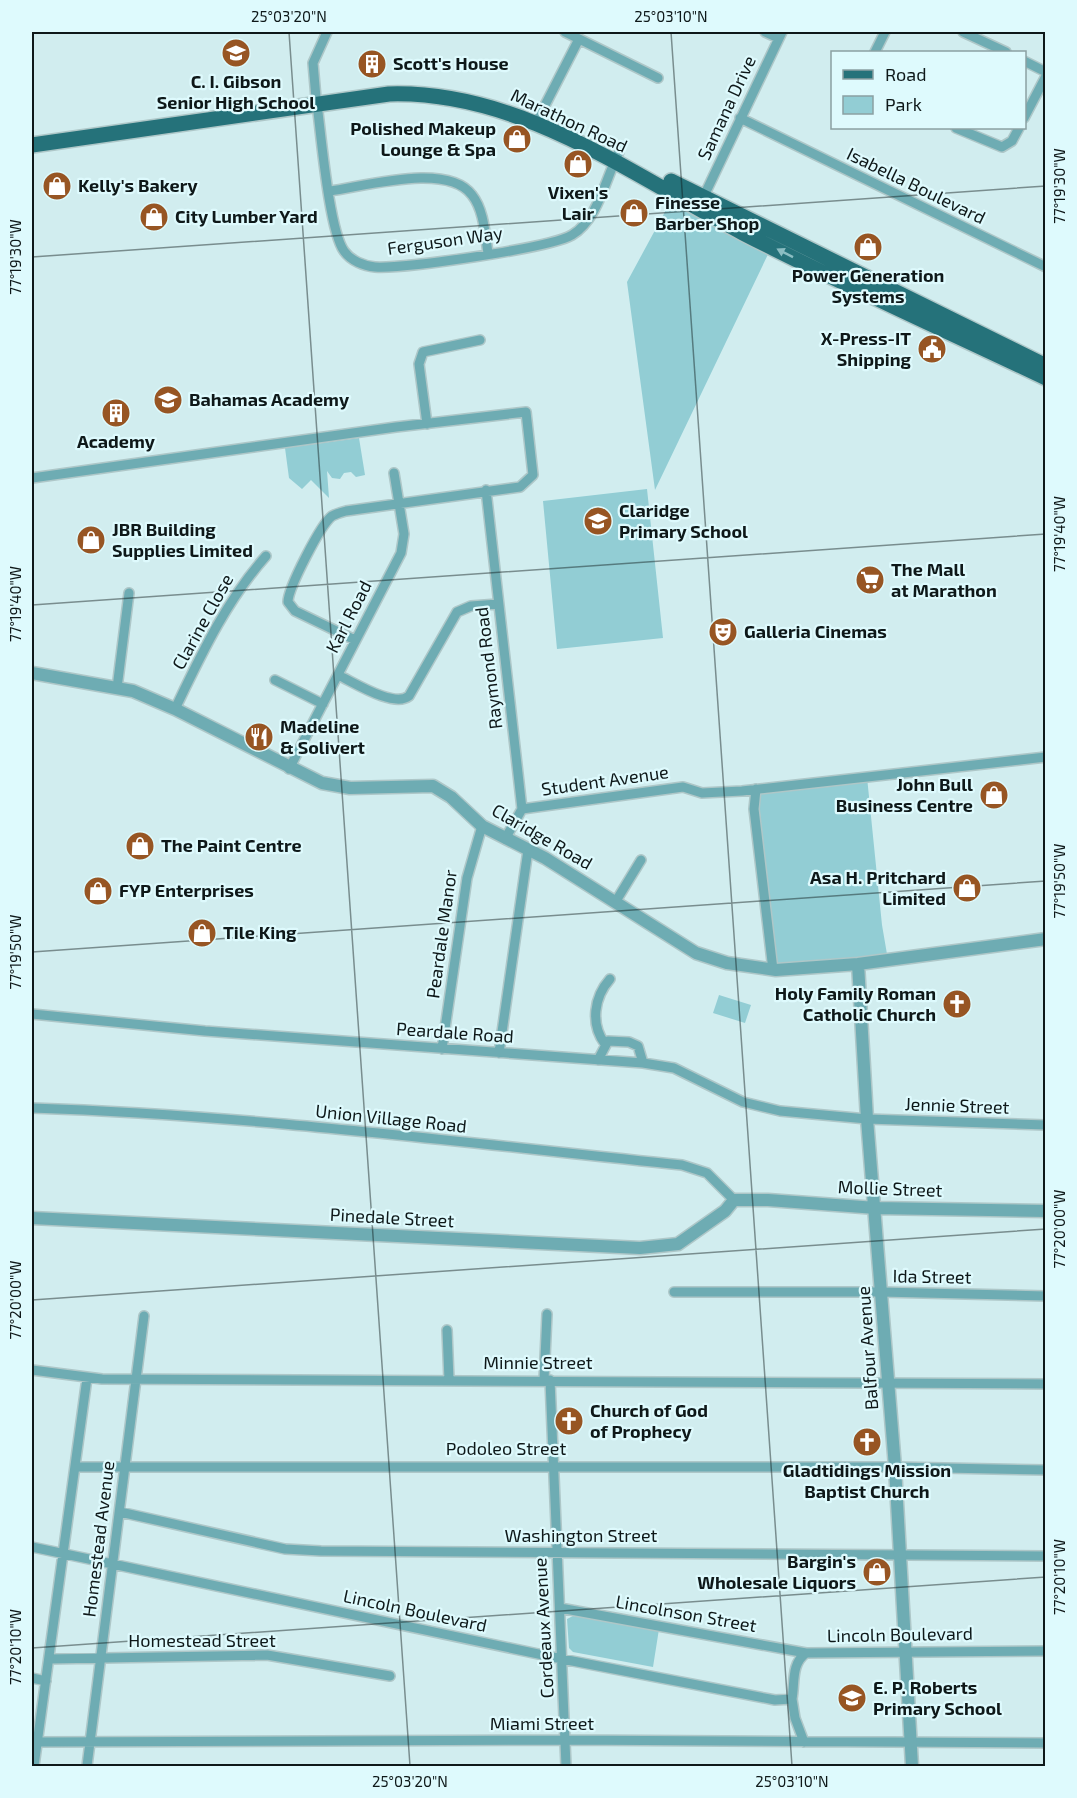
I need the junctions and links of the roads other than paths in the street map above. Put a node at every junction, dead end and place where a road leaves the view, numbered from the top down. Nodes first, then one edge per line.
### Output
1 (327, 32) edge
2 (565, 32) edge
3 (765, 32) edge
4 (885, 32) edge
5 (963, 32) edge
6 (780, 35) edge
7 (579, 39) junction
8 (876, 51) edge
9 (1004, 51) edge
10 (1026, 63) edge
11 (1046, 72) edge
12 (1046, 76) edge
13 (658, 78) dead end
14 (316, 101) junction
15 (1026, 114) edge
16 (540, 115) junction
17 (740, 118) junction
18 (958, 129) edge
19 (1018, 129) edge
20 (32, 139) edge
21 (32, 145) edge
22 (616, 157) junction
23 (330, 191) junction
24 (702, 198) junction
25 (488, 253) junction
26 (1046, 267) edge
27 (480, 340) dead end
28 (1046, 366) edge
29 (1046, 378) edge
30 (428, 424) junction
31 (394, 473) dead end
32 (32, 478) edge
33 (486, 490) junction
34 (399, 502) junction
35 (266, 556) dead end
36 (129, 593) dead end
37 (498, 604) junction
38 (355, 640) junction
39 (32, 673) edge
40 (338, 675) junction
41 (275, 680) dead end
42 (117, 688) junction
43 (323, 704) junction
44 (175, 709) junction
45 (1046, 757) edge
46 (289, 769) junction
47 (756, 789) junction
48 (742, 791) junction
49 (522, 809) junction
50 (754, 809) junction
51 (482, 825) junction
52 (505, 839) junction
53 (528, 850) junction
54 (641, 860) dead end
55 (616, 901) junction
56 (1046, 939) edge
57 (858, 964) junction
58 (773, 970) junction
59 (610, 978) dead end
60 (32, 1014) edge
61 (605, 1044) junction
62 (442, 1049) junction
63 (499, 1053) junction
64 (598, 1060) junction
65 (643, 1063) junction
66 (32, 1108) edge
67 (867, 1119) junction
68 (1046, 1125) edge
69 (734, 1200) junction
70 (876, 1208) junction
71 (1046, 1211) edge
72 (32, 1218) edge
73 (675, 1292) dead end
74 (881, 1292) junction
75 (1046, 1296) edge
76 (547, 1314) dead end
77 (144, 1316) dead end
78 (447, 1330) dead end
79 (32, 1370) edge
80 (87, 1378) junction
81 (135, 1379) junction
82 (449, 1380) junction
83 (547, 1380) junction
84 (888, 1381) junction
85 (1046, 1384) edge
86 (554, 1466) junction
87 (76, 1467) junction
88 (125, 1467) junction
89 (895, 1467) junction
90 (1046, 1470) edge
91 (120, 1512) junction
92 (32, 1547) edge
93 (556, 1553) junction
94 (63, 1554) junction
95 (900, 1554) junction
96 (1046, 1556) edge
97 (114, 1565) junction
98 (560, 1608) junction
99 (905, 1650) junction
100 (1046, 1651) edge
101 (806, 1653) junction
102 (100, 1658) junction
103 (49, 1659) junction
104 (562, 1659) junction
105 (390, 1676) dead end
106 (32, 1678) edge
107 (46, 1681) junction
108 (792, 1700) junction
109 (565, 1740) junction
110 (38, 1742) junction
111 (804, 1742) junction
112 (91, 1743) junction
113 (910, 1743) junction
114 (1046, 1743) edge
115 (34, 1767) edge
116 (87, 1767) edge
117 (566, 1767) edge
118 (912, 1767) edge

1 - 14 street, Ferguson Way
2 - 7 street
3 - 6 street
4 - 8 street
5 - 9 street
6 - 17 street, Samana Drive
7 - 13 street
7 - 16 street
10 - 11 street
12 - 15 street
14 - 16 main road, Marathon Road
14 - 20 main road, Marathon Road
14 - 21 main road, Marathon Road
14 - 22 main road, Marathon Road
14 - 23 street, Ferguson Way
16 - 22 main road, Marathon Road
17 - 24 street, Samana Drive
17 - 26 street, Isabella Boulevard
18 - 19 street
22 - 24 main road, Marathon Road
22 - 25 street, Ferguson Way
29 -> 22 main road, Marathon Road
23 - 25 street
23 - 25 street, Ferguson Way
24 - 28 main road, Marathon Road
27 - 30 street
30 - 32 street
30 - 33 street
31 - 34 street, Karl Road
33 - 34 street
33 - 37 street, Raymond Road
34 - 38 street, Karl Road
34 - 38 street
35 - 44 street, Clarine Close
36 - 42 street
37 - 40 street
37 - 49 street, Raymond Road
38 - 40 street, Karl Road
39 - 42 street, Claridge Road
40 - 43 street, Karl Road
41 - 43 street
42 - 44 street, Claridge Road
43 - 46 street, Karl Road
44 - 46 street, Claridge Road
45 - 47 street, Student Avenue
46 - 51 street, Claridge Road
47 - 48 street, Student Avenue
47 - 50 street
48 - 49 street, Student Avenue
48 - 50 street
49 - 52 street
50 - 58 street
51 - 52 street, Claridge Road
51 - 62 street, Peardale Manor
52 - 53 street, Claridge Road
53 - 55 street, Claridge Road
53 - 63 street
54 - 55 street
55 - 58 street, Claridge Road
56 - 57 street, Claridge Road
57 - 58 street, Claridge Road
57 - 67 street, Balfour Avenue
59 - 61 street
60 - 62 street, Peardale Road
61 - 64 street
61 - 65 street
62 - 63 street, Peardale Road
63 - 64 street, Peardale Road
64 - 65 street, Peardale Road
65 - 67 street, Peardale Road
66 - 69 street, Union Village Road
67 - 68 street, Jennie Street
67 - 70 street, Balfour Avenue
69 - 70 street, Mollie Street
69 - 72 street, Pinedale Street
70 - 71 street, Mollie Street
70 - 74 street, Balfour Avenue
73 - 74 street, Ida Street
74 - 75 street, Ida Street
74 - 84 street, Balfour Avenue
76 - 83 street, Cordeaux Avenue
77 - 81 street, Homestead Avenue
78 - 82 street
79 - 80 street, Minnie Street
80 - 81 street, Minnie Street
80 - 87 street
81 - 82 street, Minnie Street
81 - 88 street, Homestead Avenue
82 - 83 street, Minnie Street
83 - 84 street, Minnie Street
83 - 86 street, Cordeaux Avenue
84 - 85 street, Minnie Street
84 - 89 street, Balfour Avenue
86 - 88 street, Podoleo Street
86 - 89 street, Podoleo Street
86 - 93 street, Cordeaux Avenue
87 - 88 street, Podoleo Street
87 - 94 street
88 - 91 street, Homestead Avenue
89 - 90 street, Podoleo Street
89 - 95 street, Balfour Avenue
91 - 93 street, Washington Street
91 - 97 street, Homestead Avenue
92 - 94 street, Lincoln Boulevard
93 - 95 street, Washington Street
93 - 98 street, Cordeaux Avenue
94 - 97 street, Lincoln Boulevard
94 - 103 street
95 - 96 street, Washington Street
95 - 99 street, Balfour Avenue
97 - 102 street, Homestead Avenue
97 - 104 street, Lincoln Boulevard
98 - 101 street, Lincolnson Street
98 - 104 street, Cordeaux Avenue
99 - 100 street, Lincoln Boulevard
99 - 101 street, Lincoln Boulevard
99 - 113 street, Balfour Avenue
101 - 108 street, Lincoln Boulevard
102 - 103 street, Homestead Street
102 - 105 street, Homestead Street
102 - 112 street, Homestead Avenue
103 - 107 street
104 - 108 street, Lincoln Boulevard
104 - 109 street, Cordeaux Avenue
106 - 107 street
107 - 110 street
108 - 111 street, Lincoln Boulevard
109 - 111 street, Miami Street
109 - 112 street, Miami Street
109 - 117 street, Cordeaux Avenue
110 - 112 street, Miami Street
110 - 115 street
111 - 113 street, Miami Street
112 - 116 street, Homestead Avenue
113 - 114 street, Miami Street
113 - 118 street, Balfour Avenue

